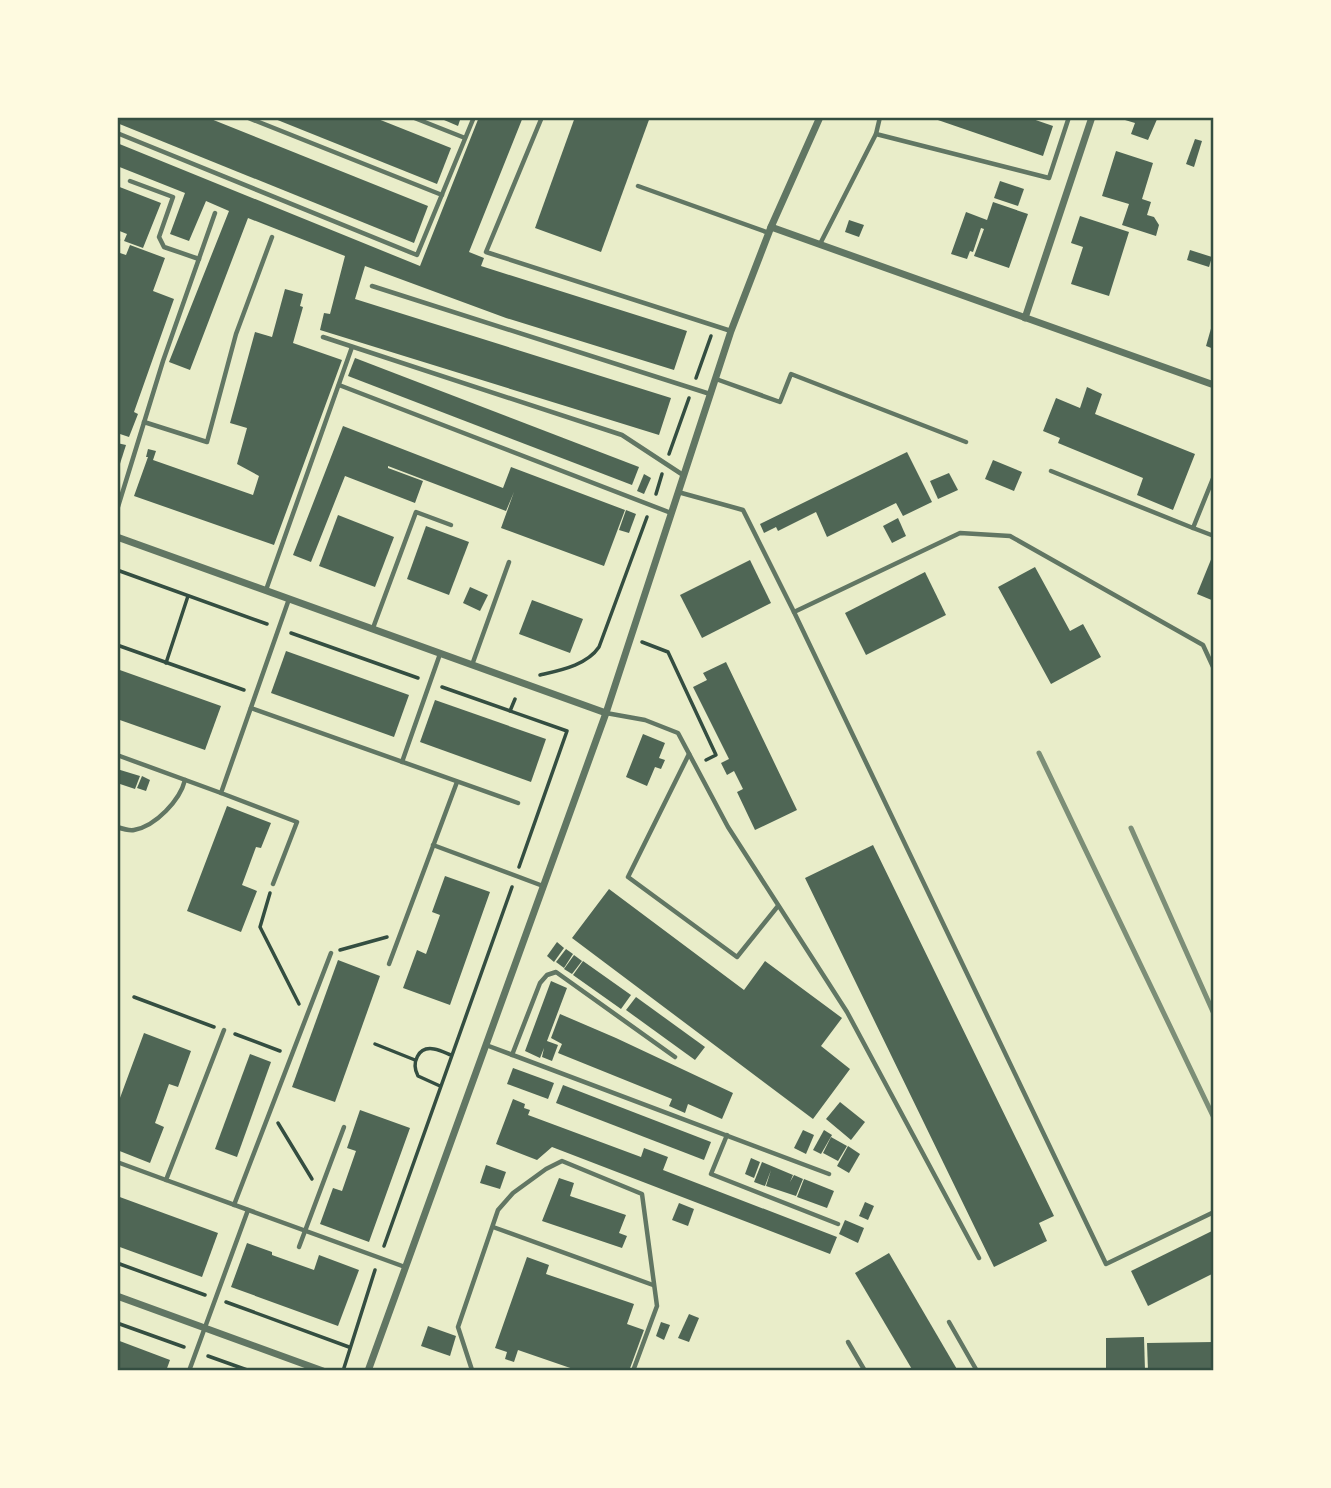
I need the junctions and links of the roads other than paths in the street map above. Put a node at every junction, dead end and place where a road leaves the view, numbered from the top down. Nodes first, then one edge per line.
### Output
1 (246, 117) edge
2 (412, 117) edge
3 (474, 117) edge
4 (542, 117) edge
5 (820, 117) edge
6 (880, 117) edge
7 (1069, 117) edge
8 (1092, 117) edge
9 (117, 133) edge
10 (876, 134) junction
11 (465, 138) junction
12 (130, 181) dead end
13 (638, 186) dead end
14 (442, 195) junction
15 (215, 213) dead end
16 (770, 230) junction
17 (272, 237) dead end
18 (820, 245) junction
19 (199, 259) junction
20 (372, 285) dead end
21 (1025, 318) junction
22 (731, 331) junction
23 (323, 337) dead end
24 (352, 347) junction
25 (715, 378) junction
26 (339, 385) junction
27 (1214, 385) edge
28 (710, 394) junction
29 (144, 422) junction
30 (966, 442) dead end
31 (1051, 471) dead end
32 (683, 475) junction
33 (1214, 476) edge
34 (678, 492) junction
35 (117, 510) edge
36 (671, 513) junction
37 (451, 525) dead end
38 (1194, 528) junction
39 (1214, 536) edge
40 (117, 537) edge
41 (509, 562) dead end
42 (266, 591) junction
43 (289, 599) junction
44 (794, 612) junction
45 (372, 629) junction
46 (440, 653) junction
47 (472, 665) junction
48 (1214, 669) edge
49 (251, 708) junction
50 (606, 713) junction
51 (689, 753) junction
52 (117, 755) edge
53 (402, 762) junction
54 (185, 780) junction
55 (457, 782) junction
56 (220, 793) junction
57 (518, 803) dead end
58 (117, 827) edge
59 (433, 845) junction
60 (273, 884) road end
61 (544, 886) junction
62 (778, 906) junction
63 (331, 953) road end
64 (388, 964) dead end
65 (224, 1030) dead end
66 (486, 1045) junction
67 (512, 1055) junction
68 (675, 1057) dead end
69 (344, 1127) dead end
70 (727, 1135) junction
71 (117, 1162) edge
72 (829, 1174) dead end
73 (166, 1180) junction
74 (234, 1205) junction
75 (248, 1210) junction
76 (1214, 1212) edge
77 (838, 1224) dead end
78 (493, 1227) junction
79 (305, 1231) junction
80 (299, 1247) dead end
81 (979, 1258) dead end
82 (406, 1268) junction
83 (654, 1285) junction
84 (117, 1296) edge
85 (949, 1322) dead end
86 (205, 1328) junction
87 (848, 1342) dead end
88 (188, 1371) edge
89 (323, 1371) edge
90 (368, 1371) edge
91 (475, 1371) edge
92 (633, 1371) edge
93 (865, 1371) edge
94 (977, 1371) edge

1 - 14 lane
2 - 11 lane
3 - 11 lane
4 - 22 lane
5 - 16 street
6 - 10 lane
7 - 10 lane
8 - 21 street
9 - 14 lane
10 - 18 lane
11 - 14 lane
12 - 19 lane
13 - 16 lane
15 - 19 lane
16 - 18 street
16 - 22 street
17 - 29 lane
18 - 21 street
19 - 29 lane
20 - 28 lane
21 - 27 street
22 - 25 street
23 - 24 lane
24 - 26 lane
24 - 32 lane
25 - 28 street
25 - 30 lane
26 - 36 lane
26 - 42 lane
28 - 32 street
29 - 35 lane
31 - 38 lane
32 - 34 street
33 - 38 lane
34 - 36 street
34 - 44 lane
36 - 50 street
37 - 45 lane
38 - 39 lane
40 - 42 street
41 - 47 lane
42 - 43 street
43 - 45 street
43 - 49 lane
44 - 48 lane
44 - 76 lane
45 - 46 street
46 - 47 street
46 - 53 lane
47 - 50 street
49 - 53 lane
49 - 56 lane
50 - 51 lane
50 - 61 street
51 - 62 lane
51 - 62 lane
52 - 54 lane
53 - 55 lane
54 - 56 lane
54 - 58 lane
55 - 57 lane
55 - 59 lane
56 - 60 lane
59 - 61 lane
59 - 64 lane
61 - 66 street
62 - 81 lane
63 - 74 lane
65 - 73 lane
66 - 67 lane
66 - 82 street
67 - 68 lane
67 - 70 lane
69 - 79 lane
70 - 72 lane
70 - 77 lane
71 - 73 lane
73 - 74 lane
74 - 75 lane
75 - 79 lane
75 - 86 lane
78 - 83 lane
78 - 83 lane
78 - 91 lane
79 - 80 lane
79 - 82 lane
82 - 90 street
83 - 92 lane
84 - 86 street
85 - 94 lane
86 - 88 lane
86 - 89 street
87 - 93 lane

